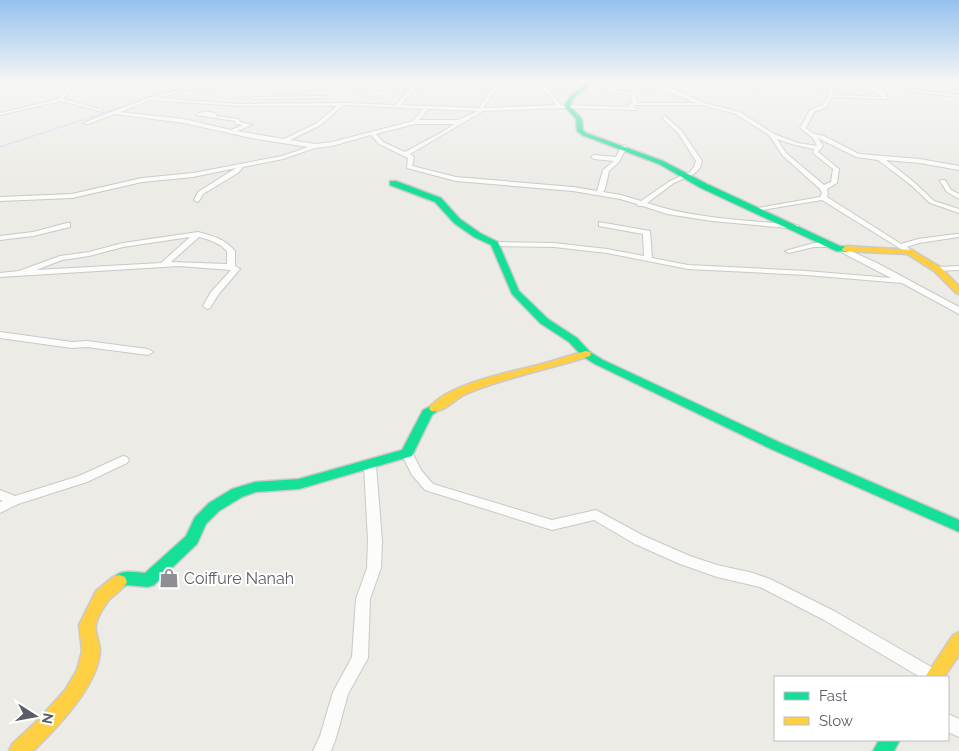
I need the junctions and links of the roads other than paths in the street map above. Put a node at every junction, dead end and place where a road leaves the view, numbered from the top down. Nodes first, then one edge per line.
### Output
1 (103, 116) edge
2 (142, 116) edge
3 (221, 116) edge
4 (329, 116) edge
5 (420, 116) edge
6 (472, 116) edge
7 (576, 116) edge
8 (743, 116) edge
9 (809, 116) edge
10 (211, 117) dead end
11 (218, 118) junction
12 (665, 118) dead end
13 (415, 122) junction
14 (459, 122) junction
15 (86, 123) dead end
16 (233, 131) junction
17 (373, 134) junction
18 (772, 135) junction
19 (812, 135) junction
20 (284, 141) junction
21 (314, 146) junction
22 (624, 147) junction
23 (817, 148) junction
24 (406, 154) junction
25 (594, 157) dead end
26 (880, 158) junction
27 (616, 159) junction
28 (242, 164) junction
29 (959, 168) edge
30 (688, 175) junction
31 (943, 181) dead end
32 (392, 182) dead end
33 (823, 188) junction
34 (600, 194) junction
35 (959, 196) edge
36 (823, 198) junction
37 (0, 199) edge
38 (197, 200) dead end
39 (640, 205) junction
40 (758, 210) junction
41 (959, 211) edge
42 (602, 224) dead end
43 (68, 226) dead end
44 (796, 227) junction
45 (198, 234) junction
46 (956, 236) dead end
47 (0, 238) edge
48 (494, 244) junction
49 (834, 247) junction
50 (906, 249) junction
51 (789, 250) dead end
52 (648, 260) junction
53 (163, 265) junction
54 (231, 267) junction
55 (959, 268) edge
56 (937, 269) junction
57 (20, 274) junction
58 (0, 275) edge
59 (903, 281) junction
60 (959, 291) edge
61 (207, 306) dead end
62 (959, 311) edge
63 (0, 335) edge
64 (148, 352) dead end
65 (586, 354) junction
66 (407, 453) junction
67 (124, 460) dead end
68 (370, 464) junction
69 (0, 495) edge
70 (14, 501) junction
71 (0, 508) edge
72 (959, 526) edge
73 (959, 640) edge
74 (932, 676) edge
75 (935, 676) edge
76 (19, 751) edge
77 (322, 751) edge

1 - 15 street
2 - 16 street
3 - 11 street
4 - 20 street
5 - 13 street
6 - 14 street
7 - 22 street
8 - 18 street
9 - 19 street
10 - 11 street
11 - 16 street
12 - 30 street
13 - 14 street
13 - 17 street
14 - 24 street
16 - 20 street
17 - 21 street
17 - 24 street
18 - 23 street
18 - 33 street
19 - 23 street
19 - 26 street
20 - 21 street
21 - 28 street
22 - 27 street
22 - 30 street
23 - 33 street
24 - 34 street
25 - 27 street
26 - 29 street
26 - 41 street
27 - 34 street
28 - 37 street
28 - 38 street
30 - 39 street
30 - 40 street
31 - 35 street
32 - 48 street
33 - 36 street
34 - 39 street
36 - 40 street
36 - 50 street
39 - 44 street
40 - 44 street
42 - 52 street
43 - 47 street
44 - 49 street
45 - 53 street
45 - 54 street
45 - 57 street
46 - 50 street
48 - 52 street
48 - 65 street
49 - 50 street
49 - 51 street
49 - 59 street
50 - 56 street
52 - 59 street
53 - 54 street
53 - 57 street
54 - 61 street
55 - 56 street
56 - 60 street
57 - 58 street
59 - 62 street
63 - 64 street
65 - 66 street
65 - 72 street
66 - 68 street
66 - 74 street
67 - 70 street
68 - 76 street
68 - 77 street
69 - 70 street
70 - 71 street
73 - 75 street

